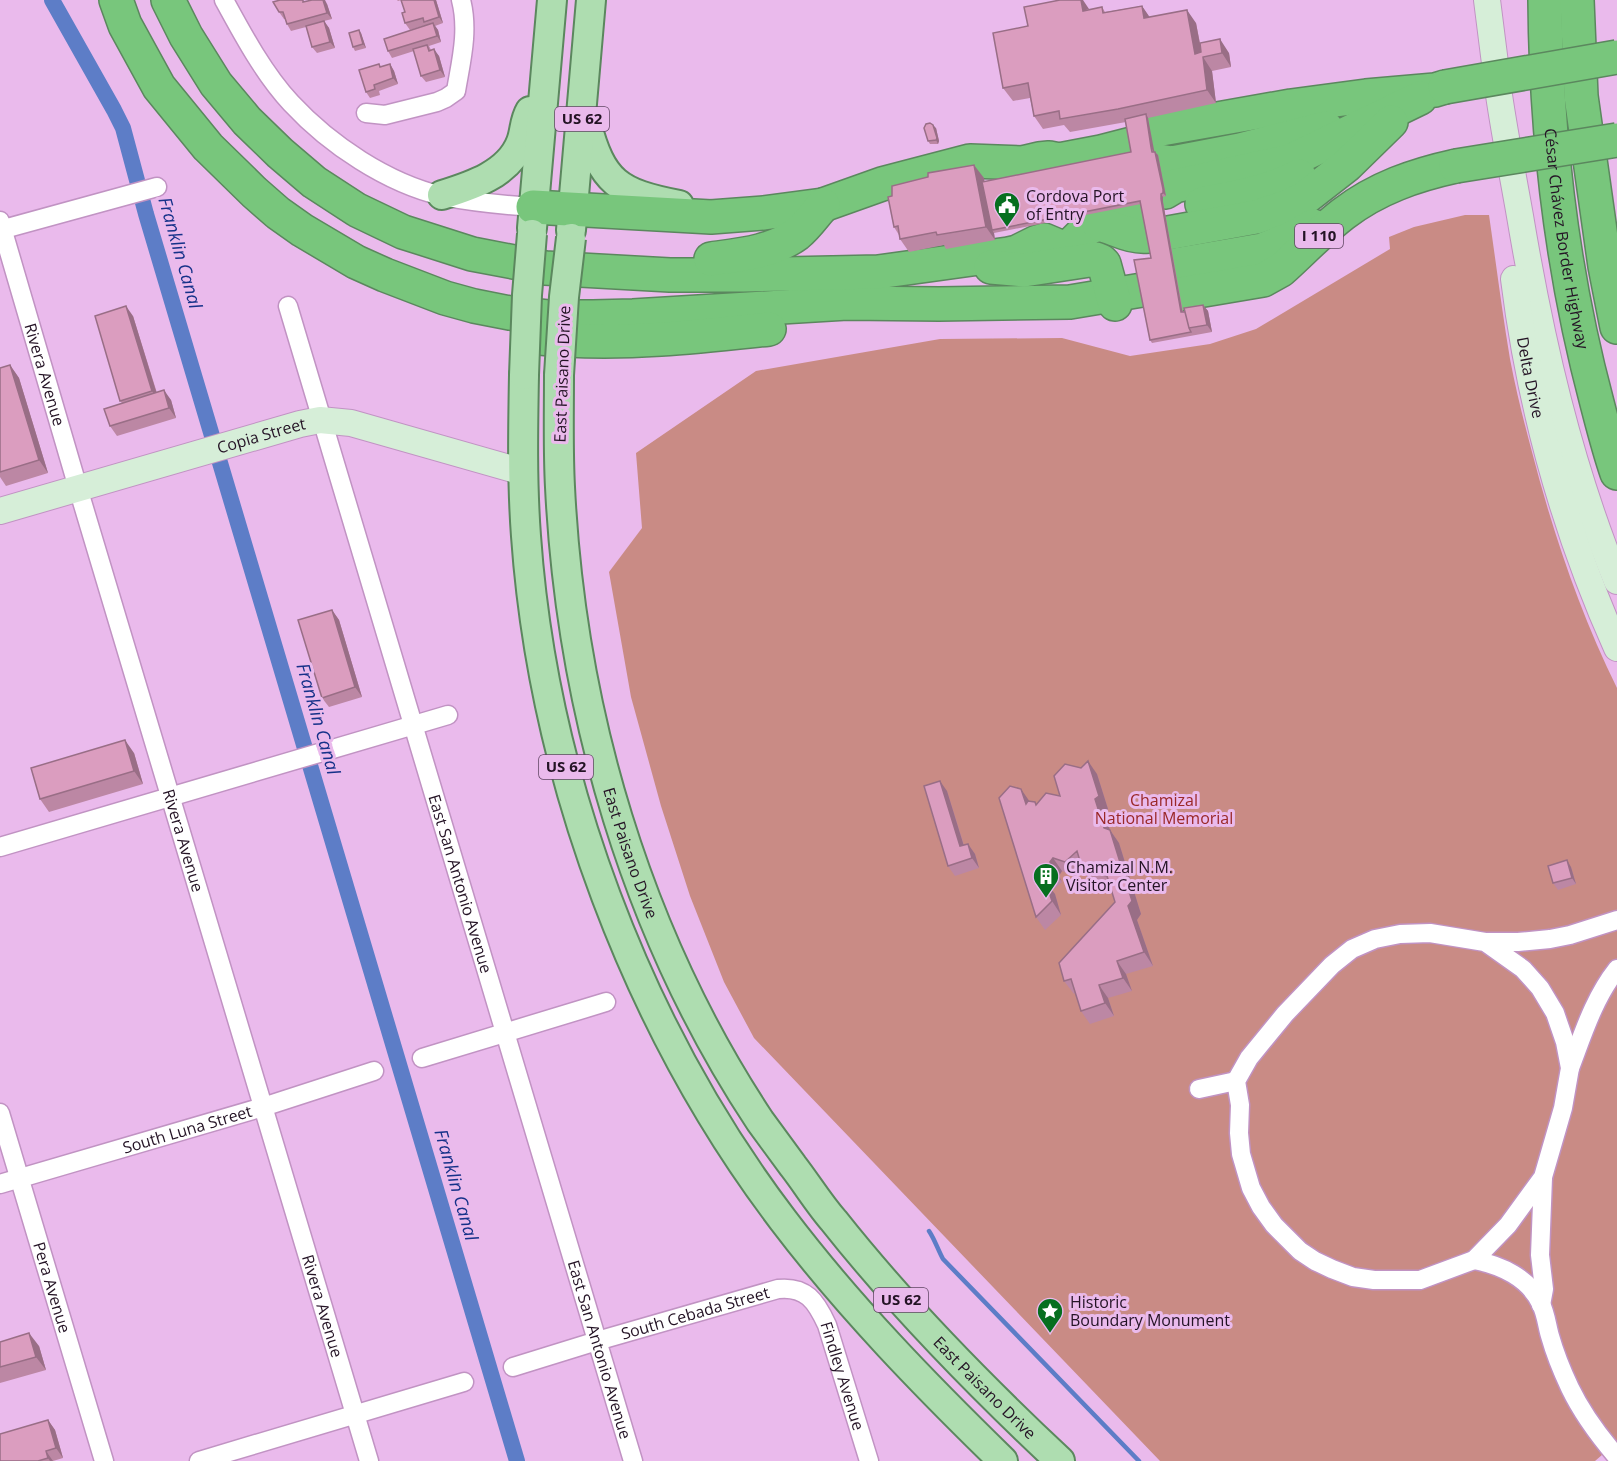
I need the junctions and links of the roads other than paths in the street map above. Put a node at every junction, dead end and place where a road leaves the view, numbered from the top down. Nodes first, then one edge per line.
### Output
1 (116, 0) edge
2 (168, 0) edge
3 (224, 0) edge
4 (461, 0) edge
5 (552, 0) edge
6 (591, 0) edge
7 (1487, 0) edge
8 (1536, 0) edge
9 (1545, 0) edge
10 (1577, 0) edge
11 (1592, 0) edge
12 (1545, 54) junction
13 (1617, 57) edge
14 (544, 89) junction
15 (1430, 93) junction
16 (1499, 96) junction
17 (583, 110) junction
18 (366, 113) dead end
19 (1373, 113) junction
20 (1617, 140) edge
21 (157, 187) dead end
22 (1596, 190) junction
23 (442, 195) junction
24 (1344, 202) junction
25 (823, 205) junction
26 (737, 214) junction
27 (1143, 220) junction
28 (532, 221) junction
29 (572, 224) junction
30 (1, 227) edge
31 (957, 261) junction
32 (615, 271) junction
33 (288, 306) dead end
34 (1617, 327) edge
35 (320, 420) junction
36 (523, 472) junction
37 (1617, 473) edge
38 (78, 488) junction
39 (0, 512) edge
40 (565, 552) junction
41 (1617, 581) edge
42 (1617, 648) edge
43 (448, 715) dead end
44 (413, 725) junction
45 (170, 797) junction
46 (0, 847) edge
47 (1617, 920) edge
48 (1485, 942) junction
49 (1617, 969) edge
50 (606, 1002) dead end
51 (505, 1032) junction
52 (422, 1058) dead end
53 (1570, 1068) junction
54 (374, 1071) dead end
55 (1236, 1081) junction
56 (1199, 1089) dead end
57 (263, 1107) junction
58 (0, 1113) edge
59 (1543, 1177) junction
60 (19, 1178) junction
61 (0, 1184) edge
62 (1474, 1260) junction
63 (809, 1296) joint
64 (1542, 1305) junction
65 (597, 1341) junction
66 (513, 1367) dead end
67 (464, 1382) dead end
68 (355, 1415) junction
69 (1617, 1457) edge
70 (104, 1461) edge
71 (199, 1461) edge
72 (369, 1461) edge
73 (633, 1461) edge
74 (869, 1461) edge
75 (1003, 1461) edge
76 (1060, 1461) edge

1 - 27 highway, I 110
2 - 32 highway
3 - 23 street
4 - 18 street
5 - 14 main road, US 62
6 - 17 main road, East Paisano Drive / US 62
7 - 16 main road, Delta Drive
8 - 12 highway
9 - 12 highway, César Chávez Border Highway
10 - 22 highway, César Chávez Border Highway
11 - 22 highway
12 - 37 highway, César Chávez Border Highway
13 - 15 highway, bridge
14 - 23 main road
14 - 28 main road, US 62
15 - 19 highway
15 - 27 highway, I 110
15 - 27 highway, I 110
16 - 41 main road, Delta Drive
16 - 42 main road, Delta Drive
17 - 26 main road
17 - 29 main road, East Paisano Drive / US 62
19 - 24 highway, I 110
19 - 27 highway
19 - 27 highway, I 110
19 - 27 highway
20 - 24 highway, I 110, bridge
21 - 30 street
22 - 34 highway, César Chávez Border Highway
23 - 28 street
24 - 27 highway, I 110
24 - 27 highway, I 110
24 - 27 highway, I 110
25 - 26 highway
25 - 27 highway
25 - 32 highway
26 - 29 highway
27 - 31 highway, I 110
27 - 31 highway
28 - 29 highway
28 - 36 main road, US 62, bridge
29 - 40 main road, East Paisano Drive / US 62, bridge
30 - 38 street, Rivera Avenue
31 - 32 highway, I 110
33 - 35 street, East San Antonio Avenue
35 - 36 main road, Copia Street
35 - 38 main road, Copia Street
35 - 44 street, East San Antonio Avenue
36 - 40 main road
36 - 75 main road, US 62
38 - 39 main road, Copia Street
38 - 45 street, Rivera Avenue
40 - 76 main road, East Paisano Drive / US 62
43 - 44 street
44 - 45 street
44 - 51 street, East San Antonio Avenue
45 - 46 street
45 - 57 street, Rivera Avenue
47 - 48 street
48 - 53 street
48 - 55 street
49 - 53 street
50 - 51 street
51 - 52 street
51 - 65 street, East San Antonio Avenue
53 - 59 street
54 - 57 street, South Luna Street
55 - 56 street
55 - 62 street
57 - 60 street, South Luna Street
57 - 68 street, Rivera Avenue
58 - 60 street, Pera Avenue
59 - 62 street
59 - 64 street
60 - 61 street, South Luna Street
60 - 70 street, Pera Avenue
62 - 64 street
63 - 65 street, South Cebada Street
63 - 74 street, Findley Avenue
64 - 69 street
65 - 66 street, South Cebada Street
65 - 73 street, East San Antonio Avenue
67 - 68 street
68 - 71 street
68 - 72 street, Rivera Avenue

